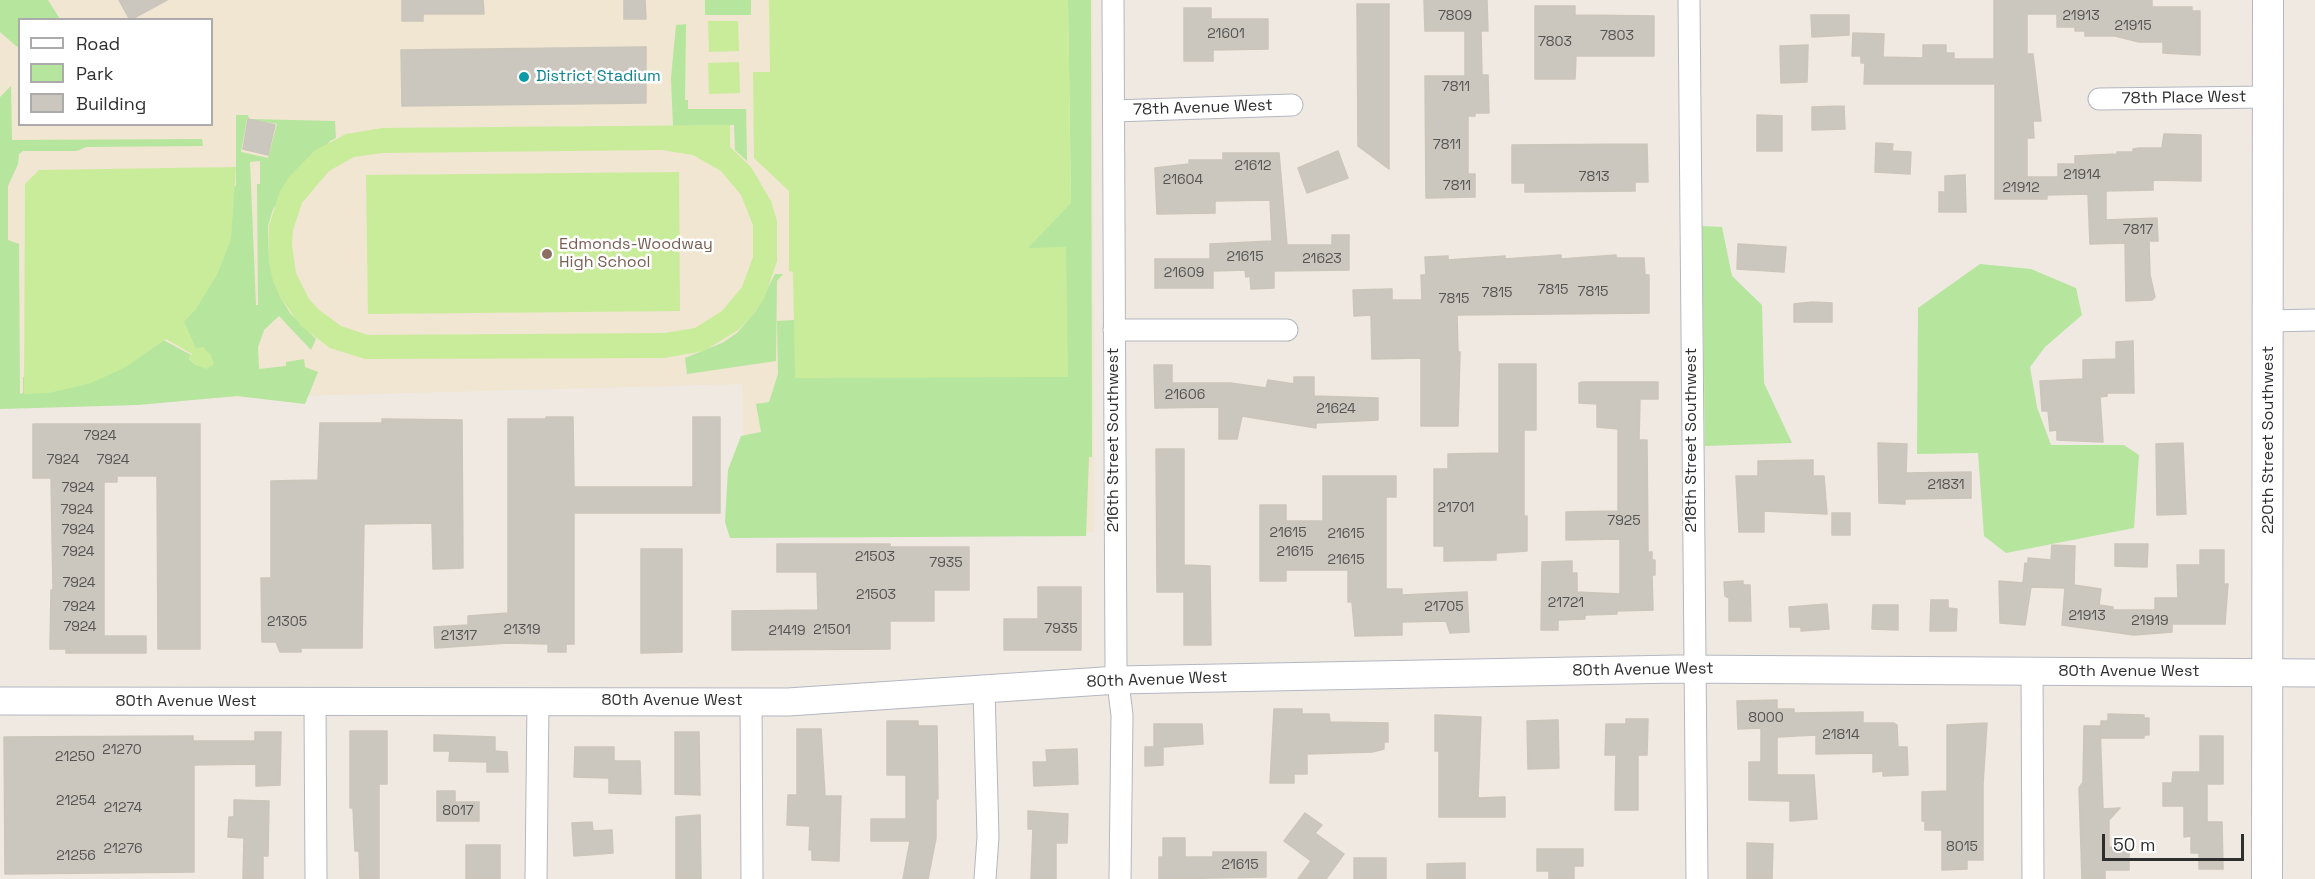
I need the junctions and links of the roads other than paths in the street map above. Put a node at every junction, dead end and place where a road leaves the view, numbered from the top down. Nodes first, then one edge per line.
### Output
1 (1113, 0) edge
2 (1689, 0) edge
3 (2268, 0) edge
4 (2268, 97) junction
5 (2099, 99) dead end
6 (1292, 105) dead end
7 (1114, 111) junction
8 (2315, 320) edge
9 (2269, 321) junction
10 (1114, 330) junction
11 (1287, 330) dead end
12 (1694, 669) junction
13 (2032, 671) junction
14 (2268, 673) junction
15 (2315, 673) edge
16 (1118, 681) junction
17 (984, 688) junction
18 (0, 701) edge
19 (751, 701) junction
20 (538, 702) junction
21 (315, 703) junction
22 (316, 879) edge
23 (536, 879) edge
24 (752, 879) edge
25 (986, 879) edge
26 (1120, 879) edge
27 (1697, 879) edge
28 (2033, 879) edge
29 (2267, 879) edge

1 - 7 street, 216th Street Southwest
2 - 12 street, 218th Street Southwest
3 - 4 main road, 220th Street Southwest
4 - 5 street, 78th Place West
4 - 9 main road, 220th Street Southwest
6 - 7 street, 78th Avenue West
7 - 10 street, 216th Street Southwest
8 - 9 street
9 - 14 main road, 220th Street Southwest
10 - 11 street
10 - 16 street, 216th Street Southwest
12 - 13 street, 80th Avenue West
12 - 16 street, 80th Avenue West
12 - 27 street, 218th Street Southwest
13 - 14 street, 80th Avenue West
13 - 28 street
14 - 15 street, 80th Avenue West
14 - 29 main road, 220th Street Southwest
16 - 17 street, 80th Avenue West
16 - 26 street, 216th Street Southwest
17 - 19 street, 80th Avenue West
17 - 25 street
18 - 21 street, 80th Avenue West
19 - 20 street, 80th Avenue West
19 - 24 street
20 - 21 street, 80th Avenue West
20 - 23 street
21 - 22 street

